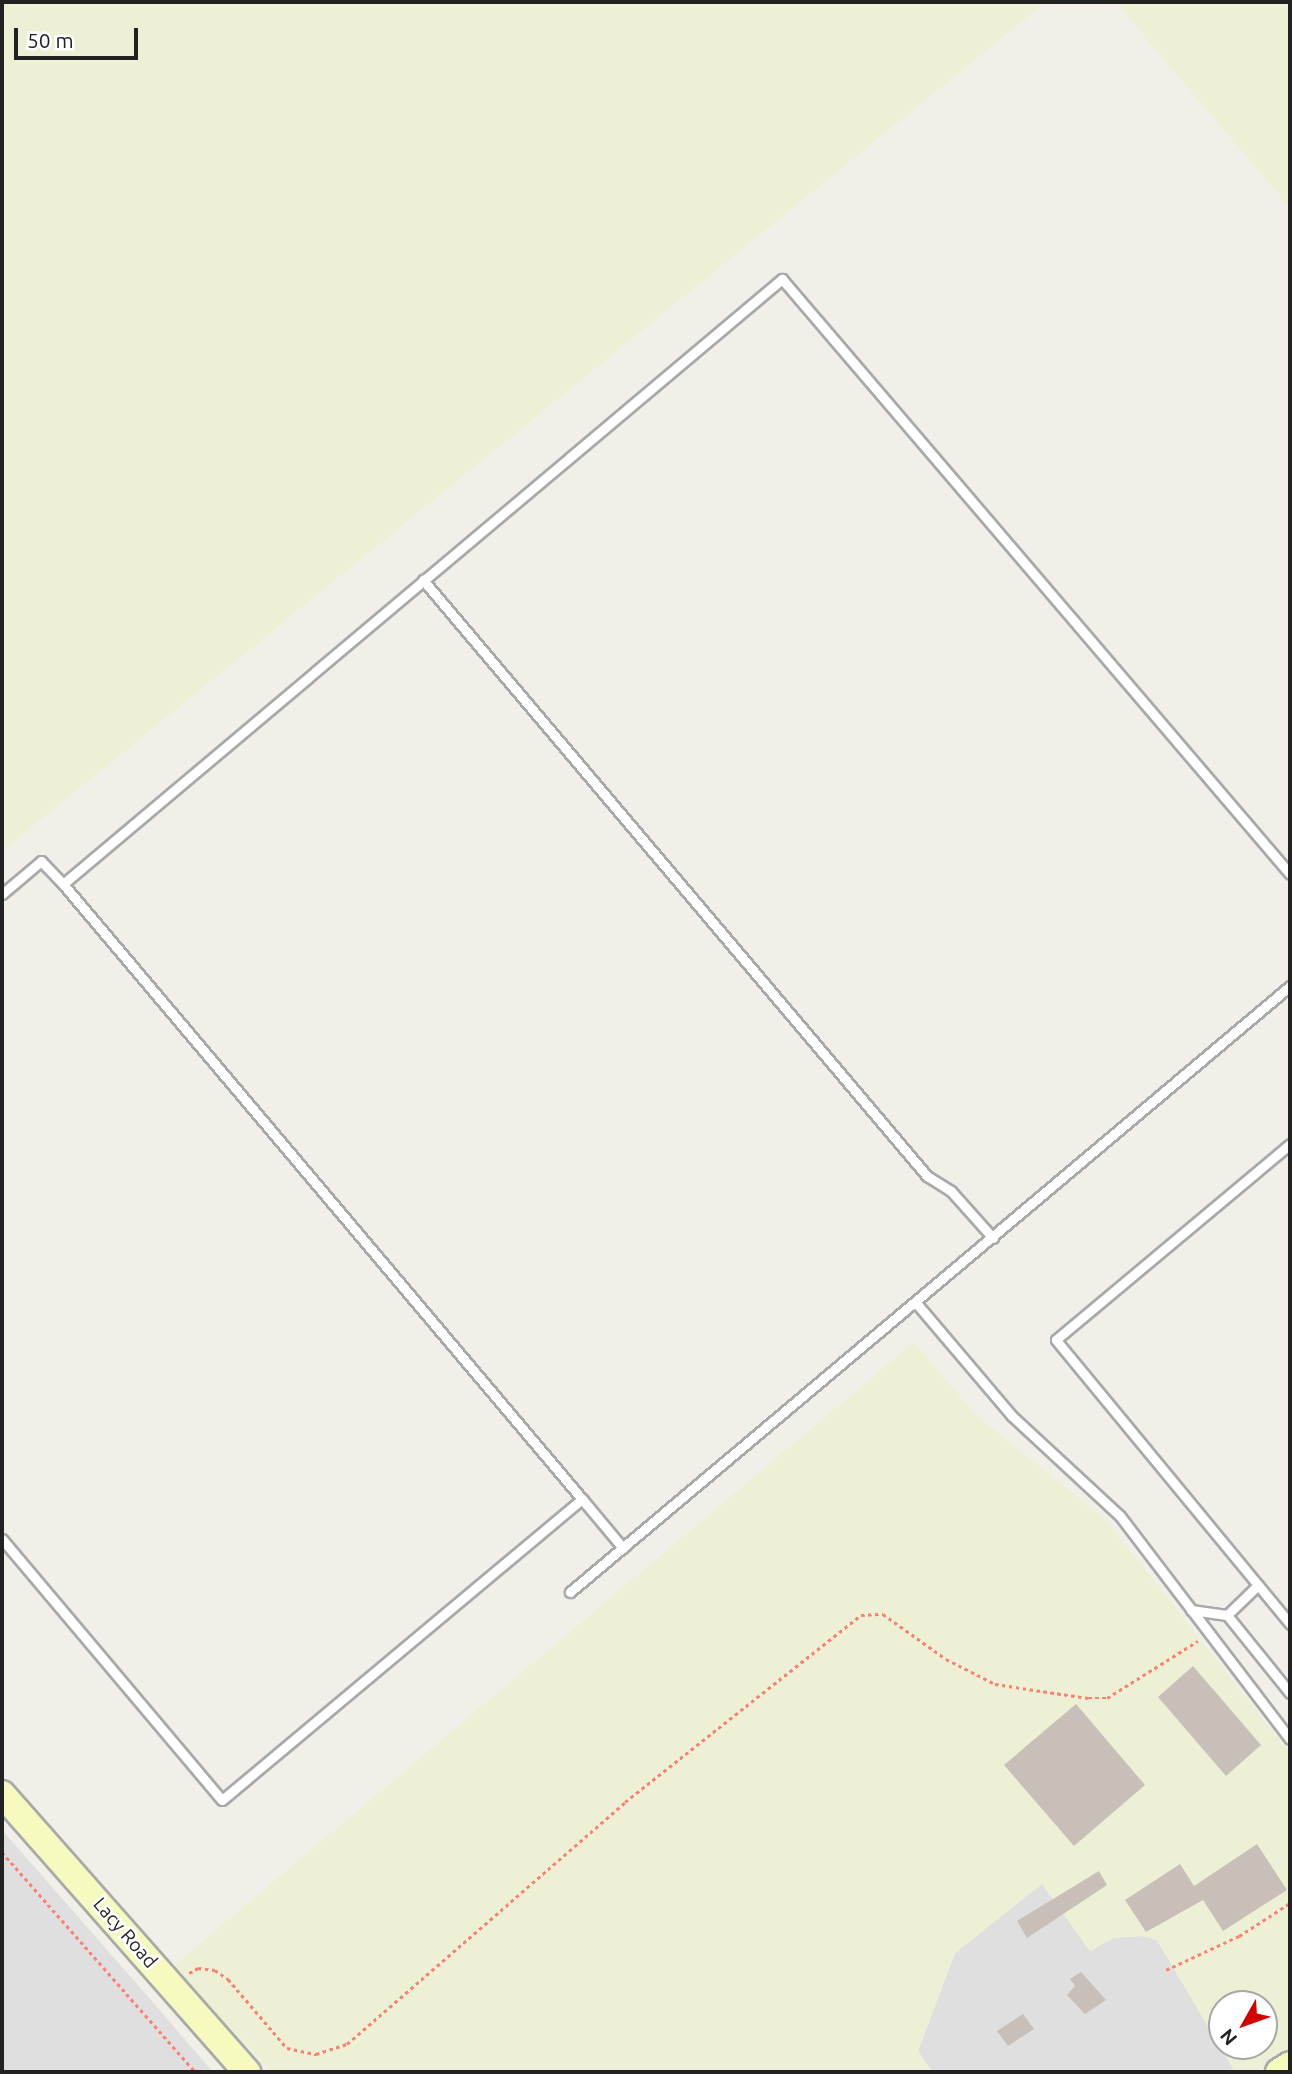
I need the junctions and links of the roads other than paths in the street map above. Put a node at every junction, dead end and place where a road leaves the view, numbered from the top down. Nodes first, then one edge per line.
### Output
1 (424, 580) junction
2 (1290, 874) edge
3 (63, 884) junction
4 (2, 894) edge
5 (1290, 986) edge
6 (1290, 1144) edge
7 (993, 1238) junction
8 (917, 1304) junction
9 (582, 1499) junction
10 (2, 1539) edge
11 (623, 1548) junction
12 (1258, 1585) junction
13 (570, 1592) dead end
14 (1191, 1610) junction
15 (1227, 1615) junction
16 (1290, 1624) edge
17 (1290, 1693) edge
18 (1290, 1739) edge
19 (2, 1794) edge
20 (1290, 2064) edge
21 (247, 2072) edge
22 (1279, 2072) edge

1 - 2 lane
1 - 3 lane
1 - 7 lane
3 - 4 lane
3 - 9 lane
5 - 7 lane
6 - 12 lane
7 - 8 lane
8 - 11 lane
8 - 14 lane
9 - 10 lane
9 - 11 lane
11 - 13 lane
12 - 15 lane
12 - 16 lane
14 - 15 lane
14 - 18 lane
15 - 17 lane
19 - 21 street, Lacy Road
20 - 22 street

